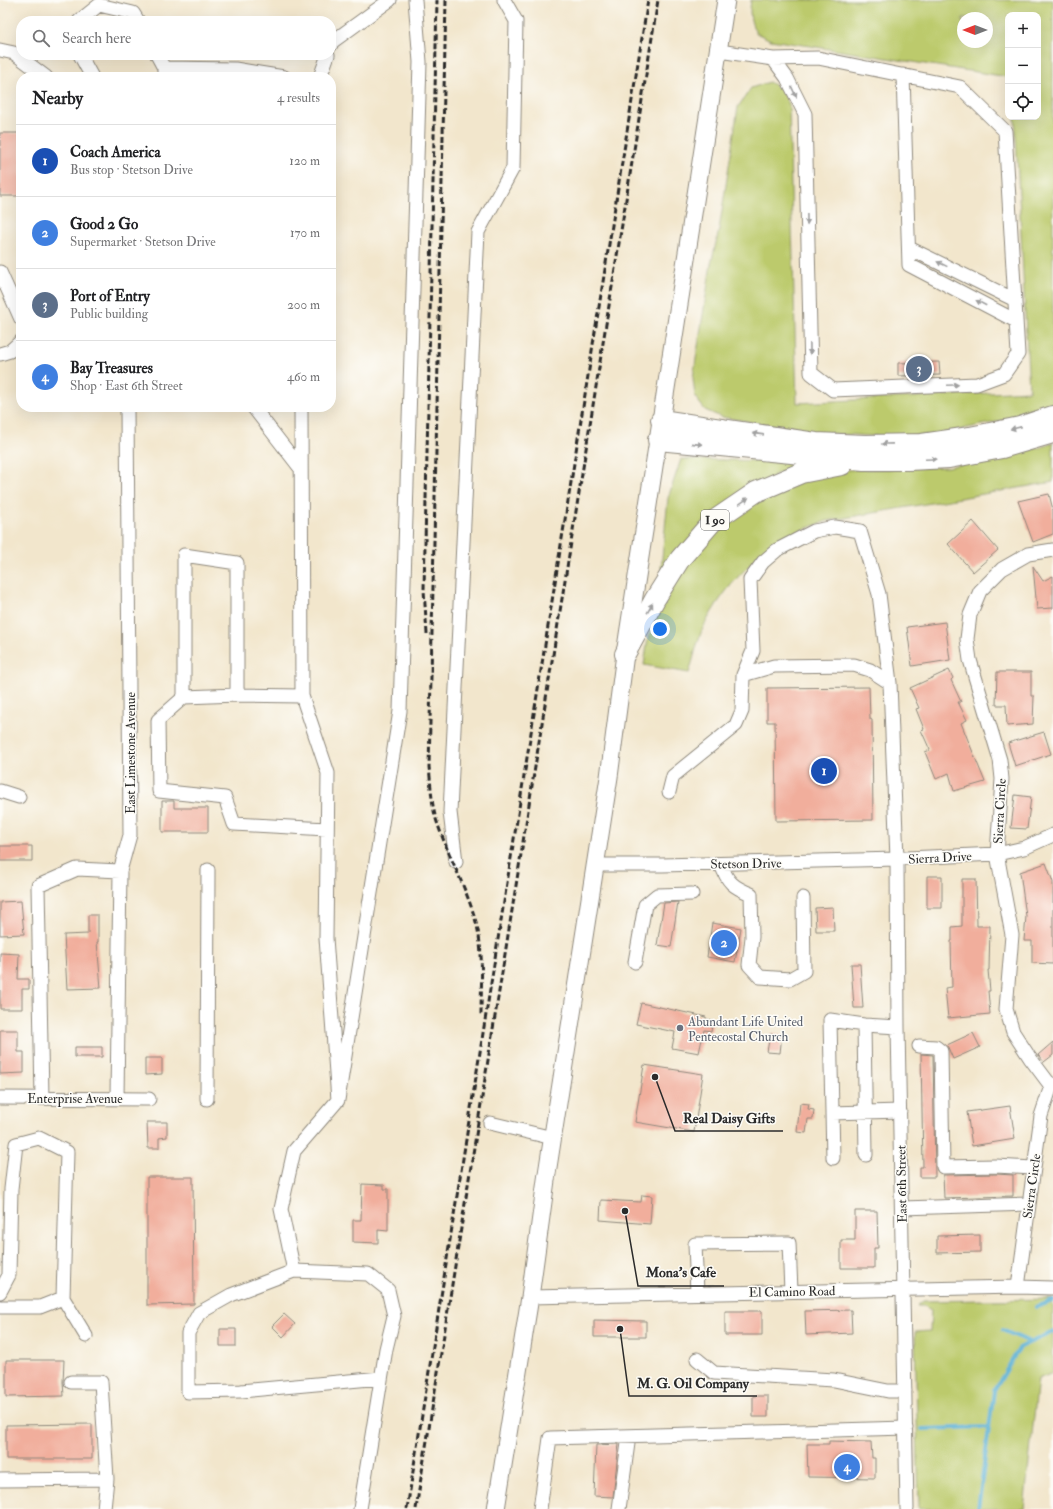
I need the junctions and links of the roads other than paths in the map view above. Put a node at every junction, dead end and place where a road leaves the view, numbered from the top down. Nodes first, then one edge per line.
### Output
1 (390, 0) edge
2 (415, 0) edge
3 (504, 0) edge
4 (726, 0) edge
5 (85, 16) edge
6 (135, 16) edge
7 (336, 39) edge
8 (0, 50) edge
9 (719, 51) junction
10 (16, 54) edge
11 (773, 59) junction
12 (23, 60) edge
13 (83, 60) edge
14 (158, 60) edge
15 (326, 60) edge
16 (39, 72) edge
17 (89, 72) edge
18 (164, 72) edge
19 (178, 72) edge
20 (256, 72) edge
21 (322, 72) edge
22 (903, 75) junction
23 (909, 248) junction
24 (0, 272) edge
25 (1015, 300) junction
26 (16, 307) edge
27 (1016, 321) junction
28 (16, 346) edge
29 (0, 354) edge
30 (127, 412) edge
31 (257, 412) edge
32 (301, 412) edge
33 (1053, 416) edge
34 (661, 420) junction
35 (1053, 433) edge
36 (658, 440) junction
37 (864, 460) junction
38 (301, 469) junction
39 (1053, 550) edge
40 (625, 654) junction
41 (743, 675) junction
42 (890, 683) junction
43 (237, 695) junction
44 (302, 696) junction
45 (184, 698) junction
46 (0, 790) edge
47 (669, 792) dead end
48 (19, 796) dead end
49 (327, 829) junction
50 (1053, 836) edge
51 (998, 854) junction
52 (897, 860) junction
53 (456, 862) dead end
54 (721, 864) junction
55 (596, 865) junction
56 (208, 870) dead end
57 (120, 871) junction
58 (692, 894) dead end
59 (803, 898) dead end
60 (635, 962) dead end
61 (864, 1025) junction
62 (898, 1027) junction
63 (919, 1046) dead end
64 (1052, 1085) edge
65 (0, 1098) edge
66 (42, 1098) junction
67 (117, 1098) junction
68 (149, 1099) dead end
69 (207, 1099) dead end
70 (338, 1100) junction
71 (900, 1111) junction
72 (865, 1112) junction
73 (832, 1113) junction
74 (490, 1123) dead end
75 (553, 1138) junction
76 (866, 1155) dead end
77 (833, 1158) dead end
78 (1033, 1168) junction
79 (1029, 1204) junction
80 (902, 1208) junction
81 (294, 1271) junction
82 (1018, 1287) junction
83 (1053, 1288) edge
84 (903, 1289) junction
85 (791, 1291) junction
86 (0, 1292) edge
87 (697, 1293) junction
88 (530, 1297) junction
89 (63, 1298) junction
90 (0, 1307) edge
91 (86, 1336) dead end
92 (697, 1359) dead end
93 (381, 1378) junction
94 (71, 1382) dead end
95 (906, 1392) junction
96 (906, 1428) junction
97 (630, 1436) junction
98 (107, 1479) junction
99 (0, 1480) edge
100 (104, 1509) edge
101 (360, 1509) edge
102 (496, 1509) edge
103 (540, 1509) edge
104 (619, 1509) edge
105 (908, 1509) edge

1 - 7 street
2 - 70 street
3 - 53 street
4 - 9 main road
5 - 6 street
8 - 10 street
9 - 11 street
9 - 34 main road
11 - 22 street
11 -> 27 street
12 - 16 street
13 - 17 street
14 - 18 street
15 - 21 street
19 - 20 street
22 - 23 street
22 - 25 street
25 -> 23 street
27 -> 23 street
24 - 26 street
25 - 27 street
28 - 29 street
30 - 57 street, East Limestone Avenue
31 - 38 street
32 - 38 street
33 -> 34 highway
34 - 36 main road
37 -> 35 highway, I 90
36 -> 37 highway, I 90
36 - 40 main road
40 -> 37 highway, I 90
38 - 44 street
39 - 51 street, Sierra Circle
40 - 55 main road
41 - 42 street
41 - 42 street, East 6th Street
41 - 47 street
42 - 52 street, East 6th Street
43 - 44 street
43 - 45 street
43 - 45 street
44 - 49 street
45 - 49 street
46 - 48 street
49 - 70 street
50 - 51 street, Sierra Drive
51 - 52 street, Sierra Drive
51 - 64 street, Sierra Circle
52 - 54 street, Stetson Drive
52 - 62 street, East 6th Street
54 - 55 street, Stetson Drive
54 - 59 street
55 - 75 main road
56 - 69 street
57 - 66 street
57 - 67 street, East Limestone Avenue
58 - 60 street
61 - 62 street
61 - 72 street
61 - 73 street
62 - 71 street, East 6th Street
63 - 78 street
64 - 78 street, Sierra Circle
65 - 66 street, Enterprise Avenue
66 - 67 street, Enterprise Avenue
67 - 68 street, Enterprise Avenue
70 - 81 street
71 - 72 street
71 - 80 street, East 6th Street
72 - 73 street
72 - 76 street
73 - 77 street
74 - 75 street
75 - 88 main road
78 - 79 street, Sierra Circle
79 - 80 street
79 - 82 street, Sierra Circle
80 - 84 street, East 6th Street
81 - 93 street
81 - 93 street
82 - 83 street, El Camino Road
82 - 84 street, El Camino Road
84 - 85 street, El Camino Road
84 - 95 street, East 6th Street
85 - 87 street, El Camino Road
85 - 87 street
86 - 89 street
87 - 88 street, El Camino Road
88 - 102 main road
89 - 90 street
89 - 91 street
92 - 95 street
93 - 101 street
94 - 98 street
95 - 96 street, East 6th Street
96 - 97 street
96 - 105 street, East 6th Street
97 - 103 street
97 - 104 street
98 - 99 street
98 - 100 street

